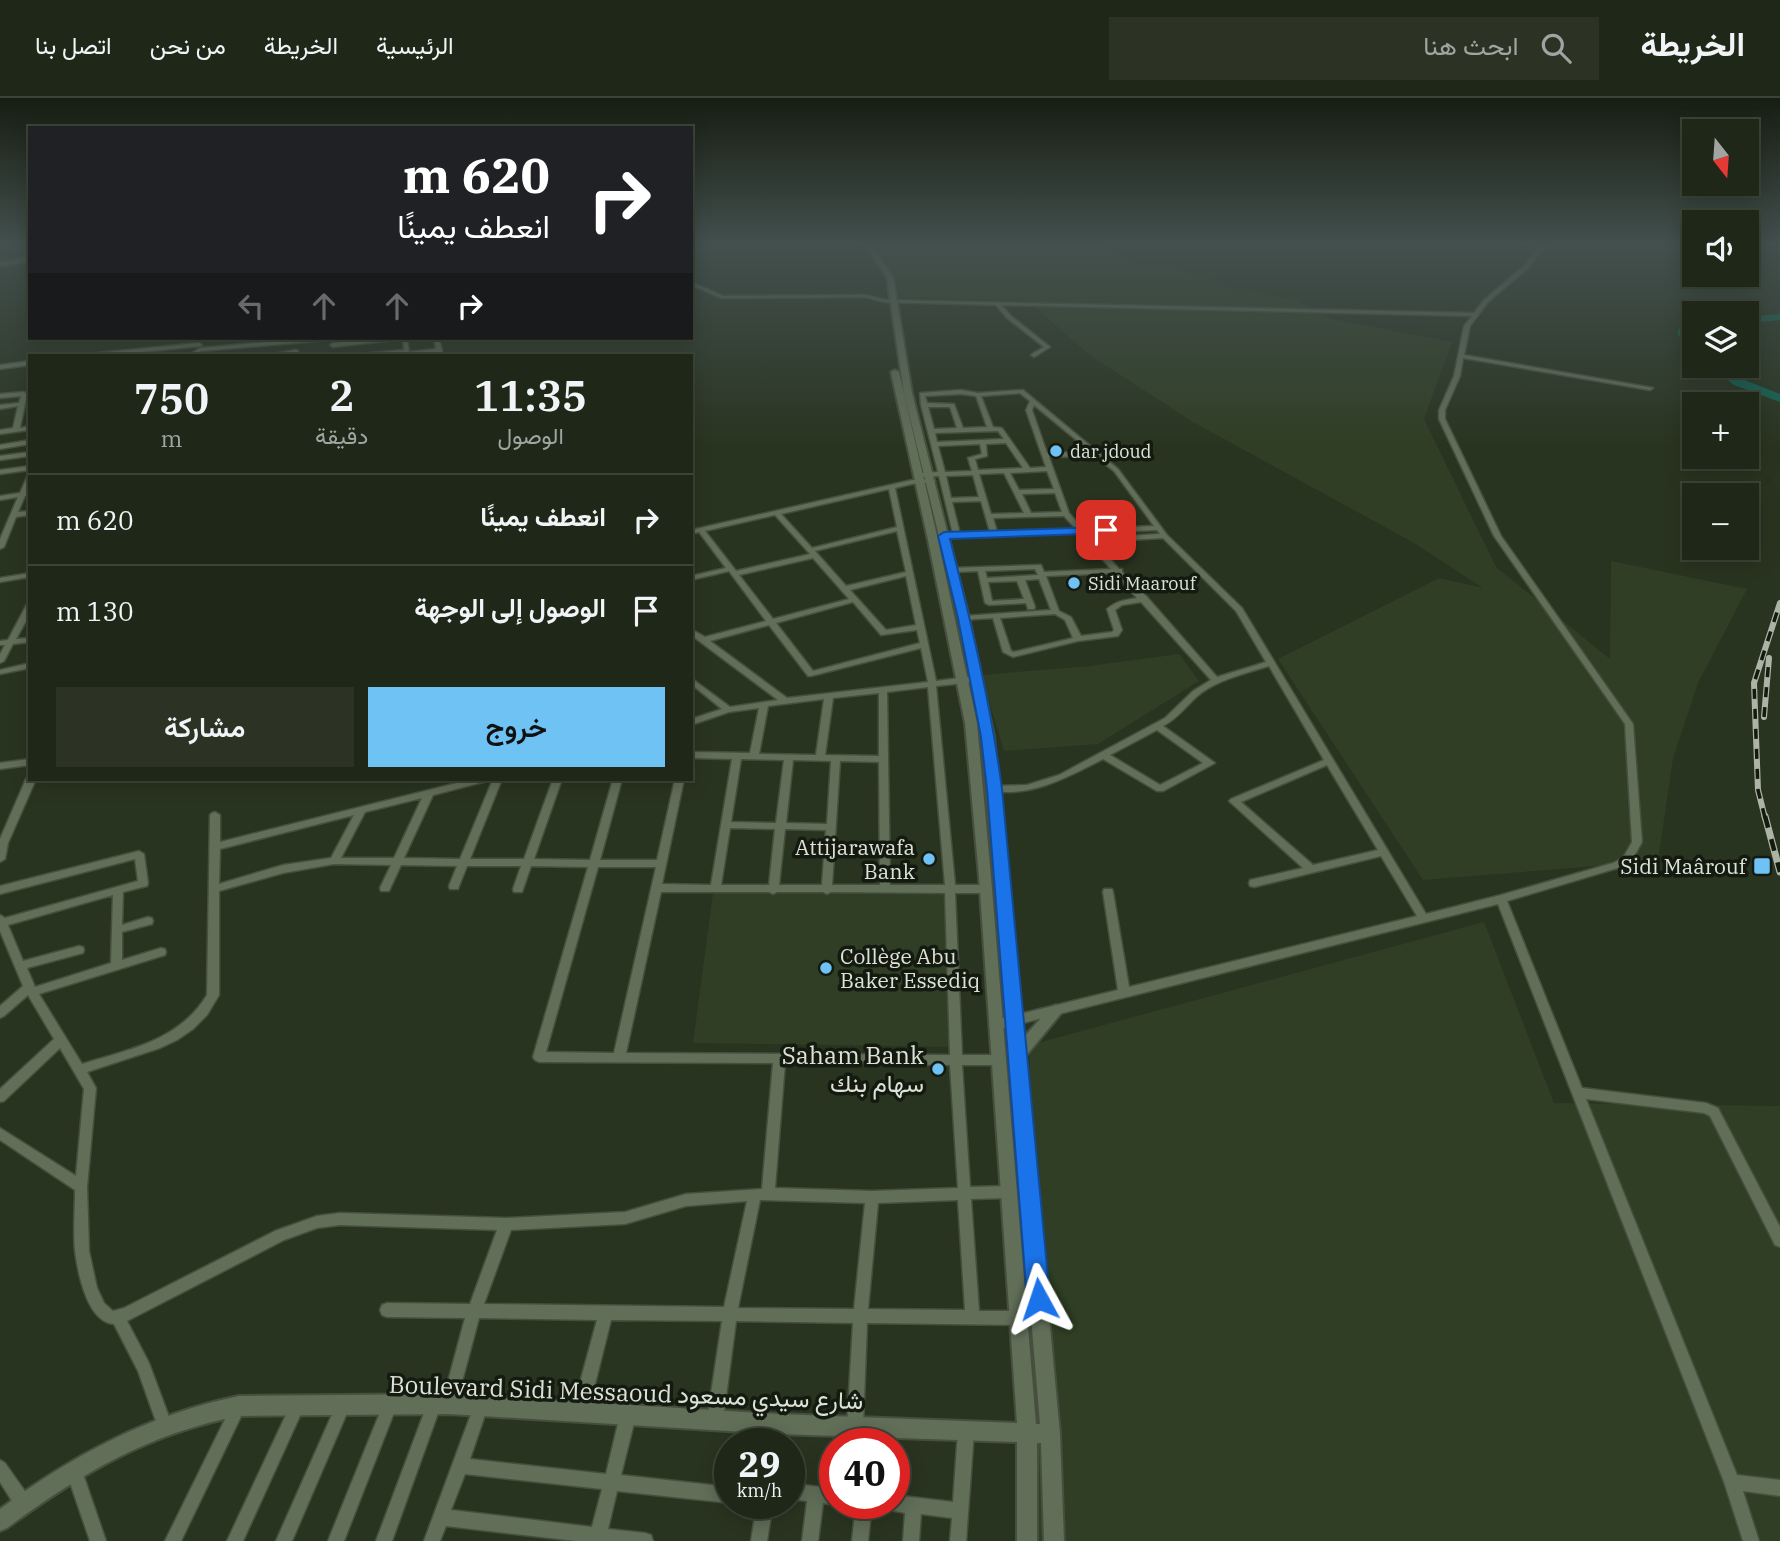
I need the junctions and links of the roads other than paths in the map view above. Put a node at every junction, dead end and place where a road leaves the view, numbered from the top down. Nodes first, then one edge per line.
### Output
1 (890, 311) edge
2 (1004, 311) edge
3 (1316, 311) edge
4 (1480, 311) edge
5 (1475, 315) junction
6 (309, 340) edge
7 (331, 340) edge
8 (384, 340) edge
9 (404, 340) edge
10 (298, 341) junction
11 (200, 344) edge
12 (333, 345) junction
13 (440, 353) edge
14 (107, 354) edge
15 (296, 354) edge
16 (332, 354) edge
17 (401, 354) edge
18 (1034, 355) dead end
19 (1462, 356) junction
20 (892, 359) dead end
21 (28, 363) edge
22 (0, 367) edge
23 (1650, 388) dead end
24 (978, 395) junction
25 (0, 396) edge
26 (1033, 400) junction
27 (22, 404) junction
28 (925, 405) junction
29 (0, 407) edge
30 (28, 428) edge
31 (991, 429) junction
32 (16, 430) junction
33 (961, 430) junction
34 (932, 431) junction
35 (0, 432) edge
36 (1009, 440) junction
37 (28, 442) edge
38 (983, 442) junction
39 (935, 444) junction
40 (0, 447) edge
41 (912, 449) junction
42 (922, 449) junction
43 (28, 454) edge
44 (1098, 454) junction
45 (1045, 456) junction
46 (0, 458) edge
47 (28, 468) edge
48 (1049, 468) junction
49 (1027, 469) junction
50 (1006, 471) junction
51 (0, 472) edge
52 (976, 472) junction
53 (943, 474) junction
54 (925, 478) junction
55 (892, 487) junction
56 (1058, 491) junction
57 (1015, 492) junction
58 (26, 494) edge
59 (0, 498) edge
60 (984, 499) junction
61 (951, 500) junction
62 (28, 513) edge
63 (777, 513) junction
64 (1066, 514) junction
65 (14, 515) junction
66 (1028, 515) junction
67 (990, 516) junction
68 (900, 528) junction
69 (701, 530) junction
70 (1080, 531) junction
71 (693, 532) edge
72 (1162, 532) junction
73 (994, 534) junction
74 (957, 535) junction
75 (941, 539) junction
76 (1088, 540) junction
77 (0, 547) edge
78 (813, 552) junction
79 (981, 569) junction
80 (953, 570) junction
81 (1119, 571) junction
82 (731, 572) junction
83 (909, 573) junction
84 (28, 575) edge
85 (1043, 576) junction
86 (693, 578) edge
87 (1020, 578) junction
88 (0, 580) edge
89 (984, 580) junction
90 (844, 589) junction
91 (1144, 599) junction
92 (853, 600) junction
93 (1029, 601) junction
94 (28, 610) edge
95 (1056, 612) junction
96 (1034, 614) junction
97 (996, 616) junction
98 (964, 618) junction
99 (771, 621) junction
100 (919, 626) junction
101 (693, 632) edge
102 (1079, 639) junction
103 (28, 640) edge
104 (704, 640) junction
105 (10, 642) junction
106 (0, 643) edge
107 (923, 645) junction
108 (0, 661) edge
109 (1270, 663) junction
110 (28, 665) edge
111 (0, 672) edge
112 (968, 679) junction
113 (1216, 681) junction
114 (693, 682) edge
115 (932, 683) junction
116 (883, 690) junction
117 (829, 696) junction
118 (785, 701) junction
119 (764, 704) junction
120 (727, 710) junction
121 (693, 724) edge
122 (1157, 726) junction
123 (693, 755) edge
124 (1103, 755) junction
125 (737, 756) junction
126 (754, 756) junction
127 (789, 757) junction
128 (820, 758) junction
129 (836, 758) junction
130 (884, 759) junction
131 (1329, 761) junction
132 (28, 762) edge
133 (0, 766) edge
134 (30, 781) edge
135 (476, 781) edge
136 (497, 781) edge
137 (557, 781) edge
138 (617, 781) edge
139 (680, 781) edge
140 (995, 789) junction
141 (429, 793) junction
142 (361, 811) junction
143 (215, 815) dead end
144 (726, 825) junction
145 (781, 826) junction
146 (831, 827) junction
147 (2, 843) edge
148 (215, 847) junction
149 (1384, 852) junction
150 (0, 859) edge
151 (334, 861) junction
152 (397, 861) junction
153 (464, 861) junction
154 (528, 862) junction
155 (593, 862) junction
156 (661, 864) junction
157 (1311, 869) junction
158 (1254, 883) dead end
159 (454, 886) dead end
160 (385, 888) dead end
161 (655, 888) junction
162 (715, 888) junction
163 (986, 888) junction
164 (214, 889) junction
165 (518, 889) dead end
166 (885, 889) junction
167 (950, 889) junction
168 (0, 890) edge
169 (118, 890) junction
170 (773, 890) junction
171 (827, 890) junction
172 (1108, 892) dead end
173 (1501, 899) junction
174 (1423, 917) junction
175 (1, 921) edge
176 (148, 921) dead end
177 (117, 930) junction
178 (79, 950) dead end
179 (161, 952) dead end
180 (116, 966) junction
181 (20, 967) junction
182 (31, 989) junction
183 (1124, 993) junction
184 (1056, 1011) junction
185 (0, 1013) edge
186 (1013, 1020) junction
187 (995, 1025) junction
188 (61, 1040) junction
189 (1017, 1055) junction
190 (619, 1058) junction
191 (779, 1060) junction
192 (956, 1060) junction
193 (998, 1060) junction
194 (80, 1069) junction
195 (1578, 1093) junction
196 (0, 1097) edge
197 (0, 1133) edge
198 (81, 1187) junction
199 (1008, 1192) junction
200 (762, 1195) junction
201 (965, 1195) junction
202 (872, 1197) junction
203 (506, 1224) junction
204 (1780, 1241) edge
205 (387, 1310) dead end
206 (474, 1312) junction
207 (606, 1313) junction
208 (730, 1314) junction
209 (860, 1315) junction
210 (972, 1316) junction
211 (118, 1318) junction
212 (1018, 1318) junction
213 (442, 1404) junction
214 (390, 1405) junction
215 (239, 1406) junction
216 (343, 1406) junction
217 (481, 1406) junction
218 (298, 1407) junction
219 (580, 1412) junction
220 (628, 1415) junction
221 (715, 1420) junction
222 (164, 1426) junction
223 (855, 1426) junction
224 (750, 1428) edge
225 (805, 1431) edge
226 (967, 1431) junction
227 (1027, 1433) junction
228 (1050, 1433) junction
229 (460, 1466) junction
230 (0, 1468) edge
231 (74, 1471) junction
232 (1732, 1482) junction
233 (611, 1483) junction
234 (1780, 1488) edge
235 (714, 1493) edge
236 (805, 1493) edge
237 (816, 1494) junction
238 (819, 1494) edge
239 (23, 1503) junction
240 (910, 1505) edge
241 (914, 1506) junction
242 (959, 1511) junction
243 (440, 1517) junction
244 (762, 1519) edge
245 (862, 1519) edge
246 (0, 1521) edge
247 (598, 1539) edge
248 (99, 1541) edge
249 (173, 1541) edge
250 (235, 1541) edge
251 (284, 1541) edge
252 (335, 1541) edge
253 (384, 1541) edge
254 (432, 1541) edge
255 (645, 1541) edge
256 (759, 1541) edge
257 (810, 1541) edge
258 (860, 1541) edge
259 (911, 1541) edge
260 (958, 1541) edge
261 (1027, 1541) edge
262 (1054, 1541) edge
263 (1751, 1541) edge

1 - 42 street
2 - 18 street
3 - 5 street
4 - 5 street
5 - 19 street
6 - 10 street
7 - 12 street
8 - 12 street
9 - 17 street
10 - 11 street
10 - 15 street
11 - 14 street
12 - 16 street
13 - 17 street
19 - 23 street
19 - 173 street
20 - 41 street
21 - 22 street
24 - 26 street
24 - 28 street
24 - 31 street
25 - 27 street
26 - 44 street
26 - 45 street
27 - 29 street
27 - 32 street
28 - 33 street
28 - 34 street
30 - 32 street
31 - 33 street
31 - 36 street
32 - 35 street
33 - 34 street
34 - 39 street
36 - 38 street
36 - 49 street
37 - 40 street
38 - 39 street
38 - 52 street
39 - 53 street
41 - 42 street
41 - 54 street
42 - 54 street
43 - 46 street
44 - 45 street
44 - 72 street
45 - 48 street
47 - 51 street
48 - 49 street
48 - 56 street
49 - 50 street
50 - 52 street
50 - 57 street
52 - 53 street
52 - 60 street
53 - 54 street
53 - 61 street
54 - 55 street
54 - 75 street
55 - 63 street
55 - 68 street
56 - 57 street
56 - 64 street
57 - 66 street
58 - 59 street
58 - 65 street
60 - 61 street
60 - 67 street
61 - 74 street
62 - 65 street
63 - 69 street
63 - 78 street
64 - 66 street
64 - 70 street
65 - 77 street
66 - 67 street
67 - 73 street
68 - 78 street
68 - 83 street
69 - 71 street
69 - 82 street
70 - 72 street
70 - 73 street
70 - 76 street
72 - 76 street
72 - 109 street
73 - 74 street
74 - 75 street
75 - 80 street
75 - 112 street
76 - 81 street
78 - 82 street
78 - 90 street
79 - 80 street
79 - 85 street
79 - 89 street
80 - 98 street
81 - 85 street
81 - 91 street
82 - 86 street
82 - 99 street
83 - 90 street
83 - 100 street
84 - 88 street
85 - 87 street
85 - 95 street
87 - 89 street
87 - 93 street
89 - 93 street
90 - 92 street
91 - 102 street
91 - 113 street
92 - 99 street
92 - 100 street
93 - 96 street
94 - 105 street
95 - 96 street
95 - 102 street
96 - 97 street
97 - 98 street
97 - 102 street
98 - 112 street
99 - 104 street
99 - 107 street
100 - 107 street
101 - 104 street
103 - 105 street
104 - 118 street
105 - 106 street
105 - 108 street
107 - 115 street
109 - 113 street
109 - 131 street
110 - 111 street
112 - 115 street
112 - 140 street
112 - 163 street
113 - 122 street
114 - 120 street
115 - 116 street
115 - 167 street
116 - 117 street
116 - 130 street
117 - 118 street
117 - 128 street
118 - 119 street
119 - 120 street
119 - 126 street
120 - 121 street
122 - 124 street
122 - 124 street
123 - 125 street
124 - 140 street
125 - 126 street
125 - 144 street
126 - 127 street
127 - 128 street
127 - 145 street
128 - 129 street
129 - 130 street
129 - 146 street
130 - 166 street
131 - 149 street
131 - 157 street
132 - 133 street
134 - 147 street
135 - 141 street
136 - 153 street
137 - 154 street
138 - 155 street
139 - 156 street
140 - 186 street
141 - 142 street
141 - 152 street
142 - 148 street
142 - 151 street
143 - 148 street
144 - 145 street
144 - 162 street
145 - 146 street
145 - 170 street
146 - 171 street
147 - 150 street
148 - 164 street
149 - 157 street
149 - 174 street
151 - 152 street
151 - 164 street
152 - 153 street
152 - 160 street
153 - 154 street
153 - 159 street
154 - 155 street
154 - 165 street
155 - 156 street
155 - 190 street
156 - 161 street
157 - 158 street
161 - 162 street
161 - 190 street
162 - 170 street
163 - 167 street
163 - 187 street
164 - 194 street
166 - 167 street
166 - 171 street
167 - 192 street
168 - 169 street
169 - 175 street
169 - 177 street
170 - 171 street
172 - 183 street
173 - 174 street
173 - 195 street
174 - 183 street
175 - 181 street
176 - 177 street
177 - 180 street
178 - 181 street
179 - 180 street
180 - 182 street
181 - 182 street
182 - 185 street
182 - 188 street
183 - 184 street
184 - 186 street
184 - 189 street
186 - 187 street
186 - 189 street
187 - 193 street
188 - 194 street
188 - 196 street
189 - 228 street
190 - 191 street
191 - 192 street
191 - 200 street
192 - 193 street
192 - 201 street
193 - 199 street
194 - 198 street
195 - 204 street
195 - 232 street
197 - 198 street
198 - 211 street
199 - 201 street
199 - 212 street
200 - 202 street
200 - 203 street
200 - 208 street
201 - 202 street
201 - 210 street
202 - 209 street
203 - 206 street
203 - 211 street
205 - 206 street
206 - 207 street
206 - 213 street
207 - 208 street
207 - 219 street
208 - 209 street
208 - 221 street
209 - 210 street
209 - 223 street
210 - 212 street
211 - 222 street
212 - 227 street
213 - 214 street, Boulevard Sidi Messaoud شارع سيدي مسعود
213 - 217 street, Boulevard Sidi Messaoud شارع سيدي مسعود
213 - 253 street
214 - 216 street, Boulevard Sidi Messaoud شارع سيدي مسعود
214 - 252 street
215 - 218 street, Boulevard Sidi Messaoud شارع سيدي مسعود
215 - 222 street, Boulevard Sidi Messaoud شارع سيدي مسعود
215 - 249 street
216 - 218 street, Boulevard Sidi Messaoud شارع سيدي مسعود
216 - 251 street
217 - 219 street, Boulevard Sidi Messaoud شارع سيدي مسعود
217 - 229 street
218 - 250 street
219 - 220 street, Boulevard Sidi Messaoud شارع سيدي مسعود
220 - 221 street, Boulevard Sidi Messaoud شارع سيدي مسعود
220 - 233 street
221 - 224 street, Boulevard Sidi Messaoud شارع سيدي مسعود
222 - 231 street, Boulevard Sidi Messaoud شارع سيدي مسعود
223 - 225 street, Boulevard Sidi Messaoud شارع سيدي مسعود
223 - 226 street, Boulevard Sidi Messaoud شارع سيدي مسعود
226 - 227 street, Boulevard Sidi Messaoud شارع سيدي مسعود
226 - 242 street
227 - 228 street, Boulevard Sidi Messaoud شارع سيدي مسعود
227 - 261 street
228 - 262 street
229 - 233 street
229 - 243 street
230 - 239 street
231 - 239 street, Boulevard Sidi Messaoud شارع سيدي مسعود
231 - 248 street
232 - 234 street
232 - 263 street
233 - 235 street
233 - 247 street
236 - 237 street
237 - 238 street
237 - 257 street
239 - 246 street, Boulevard Sidi Messaoud شارع سيدي مسعود
240 - 241 street
241 - 242 street
241 - 259 street
242 - 260 street
243 - 247 street
243 - 254 street
244 - 256 street
245 - 258 street
247 - 255 street

